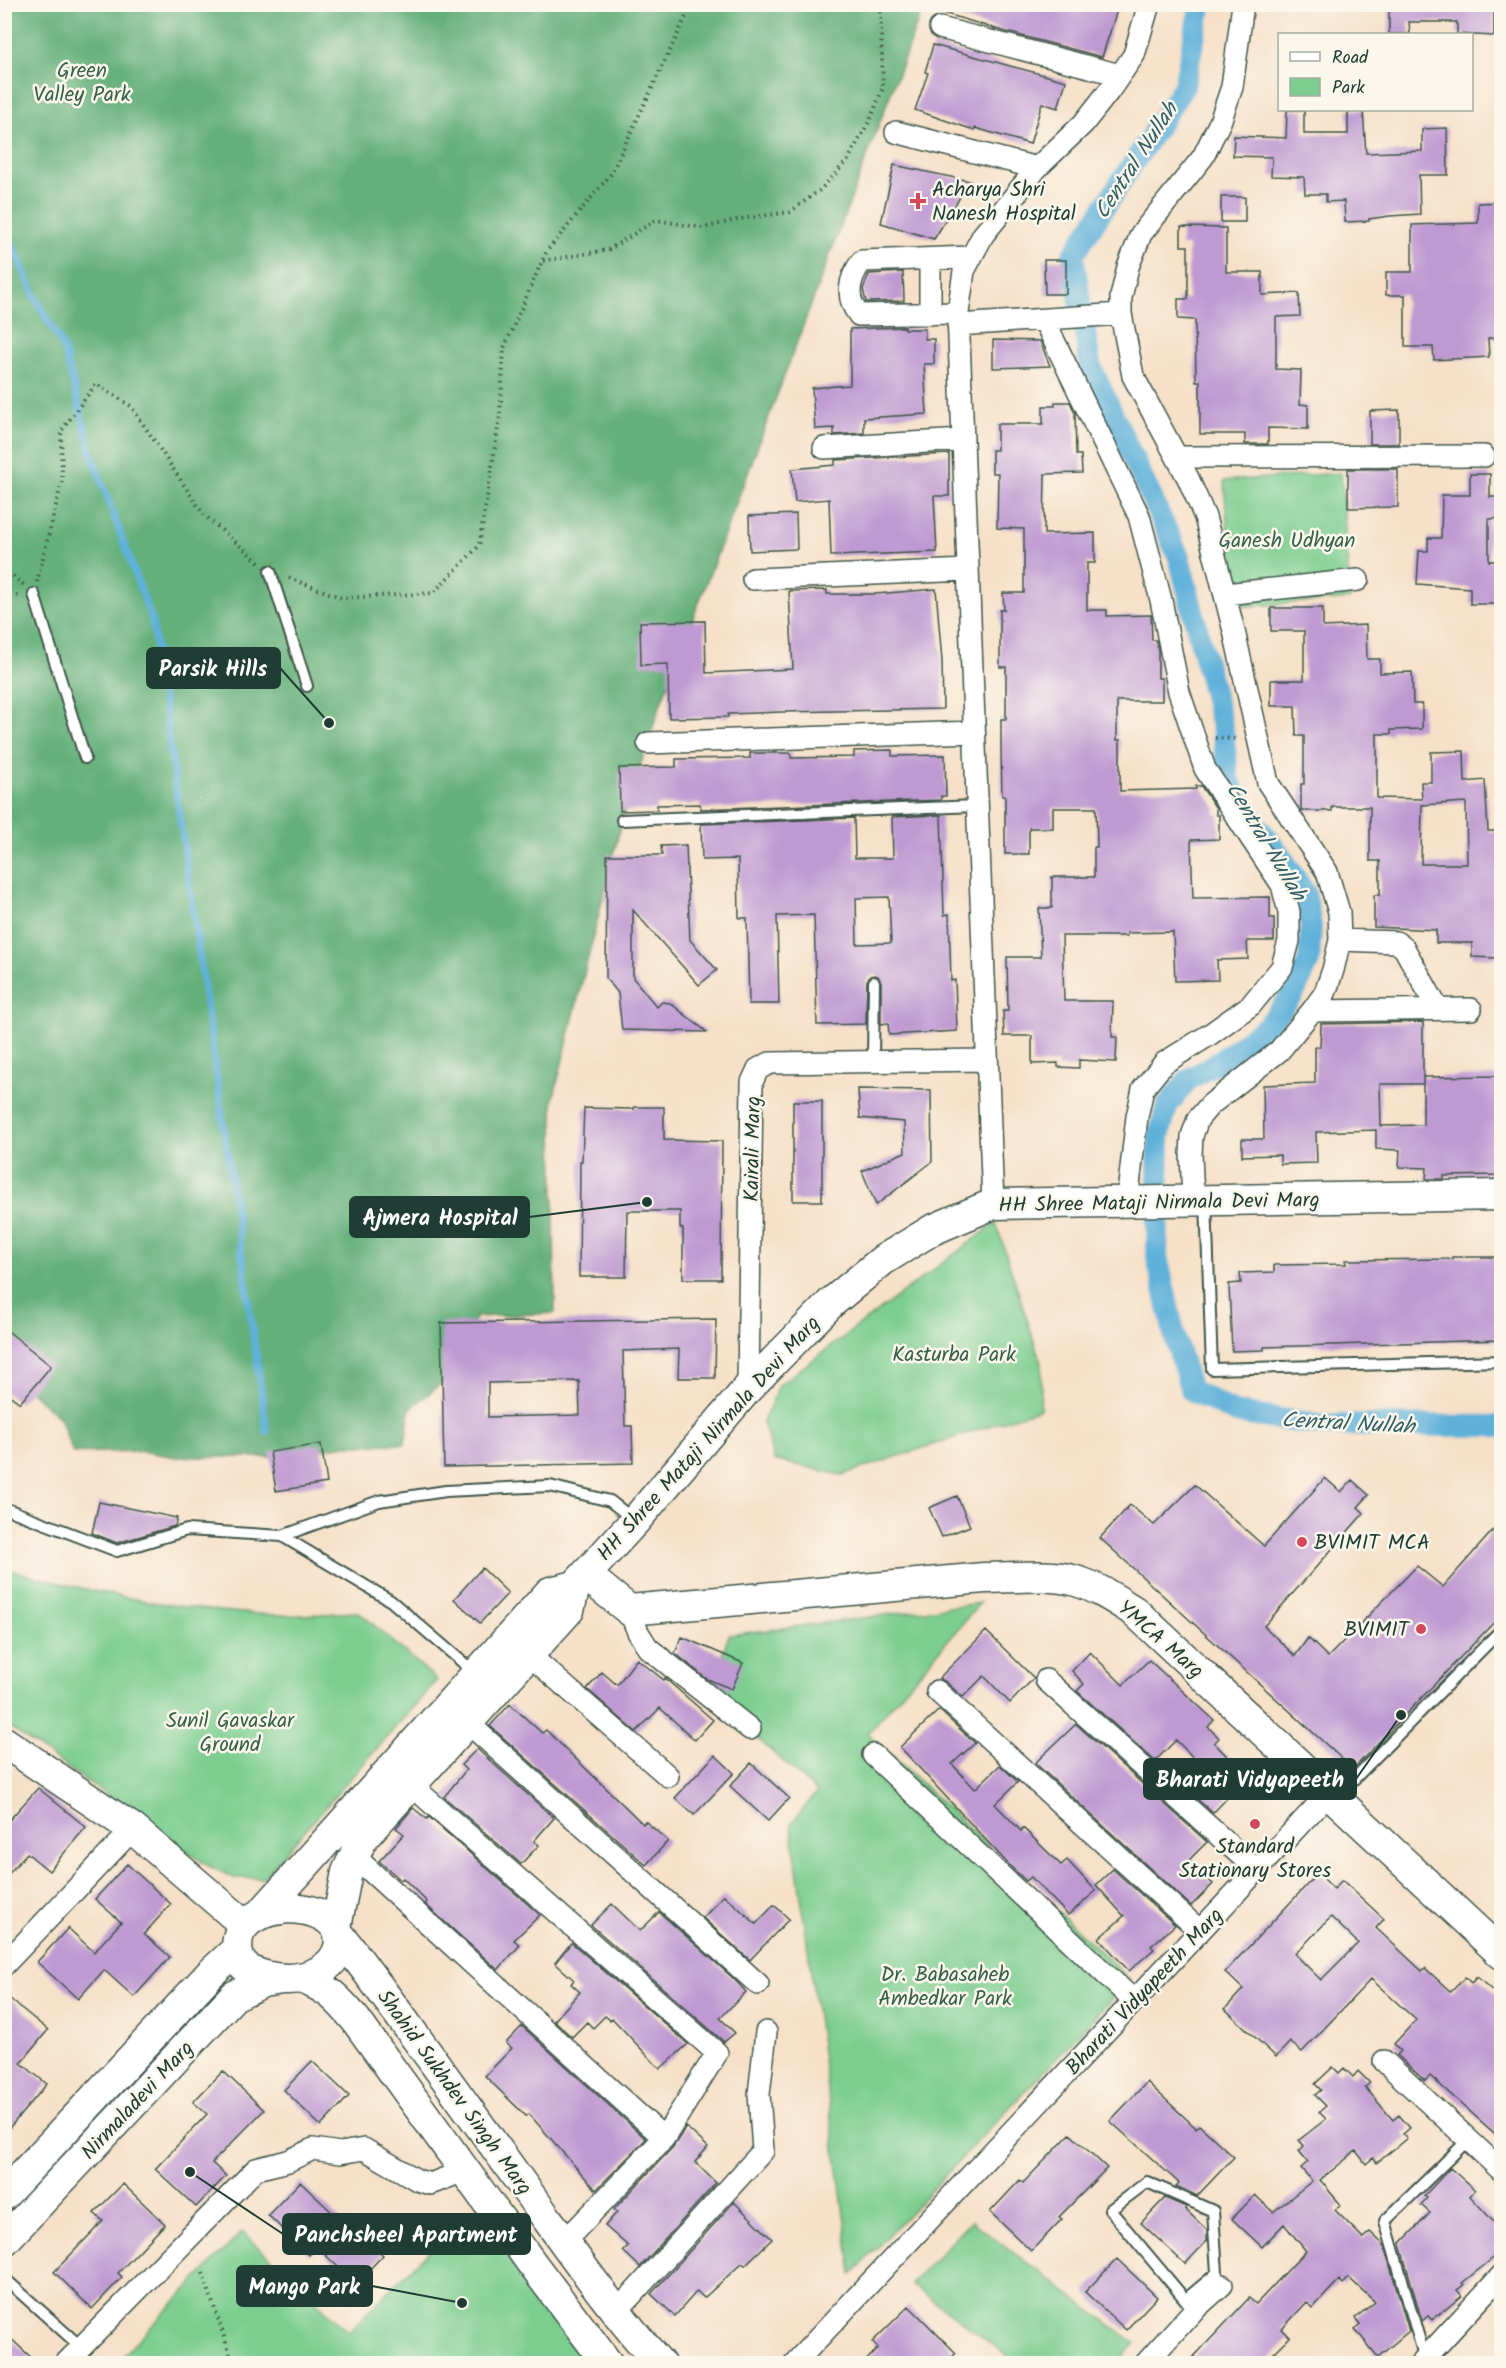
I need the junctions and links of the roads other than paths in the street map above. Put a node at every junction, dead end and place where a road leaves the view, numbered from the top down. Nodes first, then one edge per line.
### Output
1 (1149, 4) edge
2 (1243, 4) edge
3 (940, 28) dead end
4 (1120, 75) junction
5 (896, 132) dead end
6 (1037, 168) junction
7 (971, 257) junction
8 (930, 259) junction
9 (930, 314) junction
10 (1112, 315) junction
11 (958, 319) junction
12 (1044, 320) junction
13 (963, 440) junction
14 (824, 448) dead end
15 (1484, 456) dead end
16 (1177, 457) junction
17 (968, 570) junction
18 (270, 571) road end
19 (753, 579) dead end
20 (1358, 580) dead end
21 (34, 594) road end
22 (1225, 594) junction
23 (307, 686) dead end
24 (974, 732) junction
25 (648, 743) dead end
26 (85, 758) dead end
27 (977, 806) junction
28 (622, 820) dead end
29 (1340, 940) junction
30 (874, 982) dead end
31 (1438, 1009) junction
32 (1471, 1009) dead end
33 (1312, 1011) junction
34 (986, 1060) junction
35 (873, 1061) junction
36 (1502, 1195) edge
37 (1195, 1200) junction
38 (1132, 1202) junction
39 (993, 1204) junction
40 (1502, 1361) edge
41 (748, 1388) junction
42 (4, 1508) edge
43 (635, 1521) junction
44 (282, 1536) junction
45 (580, 1580) junction
46 (629, 1610) junction
47 (1502, 1629) edge
48 (528, 1654) junction
49 (477, 1674) junction
50 (1046, 1680) dead end
51 (937, 1691) dead end
52 (468, 1722) junction
53 (750, 1729) dead end
54 (4, 1742) edge
55 (873, 1755) dead end
56 (668, 1776) dead end
57 (411, 1785) junction
58 (1329, 1793) junction
59 (133, 1829) junction
60 (354, 1856) junction
61 (1257, 1870) junction
62 (248, 1929) junction
63 (337, 1930) junction
64 (1200, 1931) junction
65 (1502, 1954) edge
66 (4, 1965) edge
67 (292, 1978) junction
68 (758, 1984) dead end
69 (1134, 2001) junction
70 (766, 2032) dead end
71 (1384, 2061) dead end
72 (664, 2138) junction
73 (1468, 2140) junction
74 (464, 2170) junction
75 (1502, 2171) edge
76 (4, 2195) edge
77 (4, 2241) edge
78 (564, 2241) junction
79 (1502, 2275) edge
80 (4, 2278) edge
81 (1222, 2285) dead end
82 (1190, 2305) junction
83 (617, 2311) junction
84 (81, 2347) junction
85 (1422, 2361) edge
86 (65, 2364) edge
87 (608, 2364) edge
88 (660, 2364) edge
89 (794, 2364) edge
90 (1145, 2364) edge

1 - 4 street
2 - 10 street
3 - 4 street
4 - 6 street
5 - 6 street
6 - 7 street
7 - 8 street
7 - 11 street
8 - 9 street
8 - 9 street
9 - 11 street
10 - 12 street
10 - 16 street
11 - 12 street
11 - 13 street
12 - 38 street
13 - 14 street
13 - 17 street
15 - 16 street
16 - 22 street
17 - 19 street
17 - 24 street
18 - 23 lane
20 - 22 street
21 - 26 lane
22 - 29 street
24 - 25 street
24 - 27 street
27 - 28 lane
27 - 34 street
29 - 31 street
29 - 33 street
30 - 35 lane
31 - 32 street
31 - 33 street
33 - 37 street
34 - 35 street, Kairali Marg
34 - 39 street
35 - 41 street, Kairali Marg
36 - 37 main road, HH Shree Mataji Nirmala Devi Marg
37 - 38 main road, HH Shree Mataji Nirmala Devi Marg
37 - 40 lane
38 - 39 main road, HH Shree Mataji Nirmala Devi Marg
39 - 41 main road, HH Shree Mataji Nirmala Devi Marg
41 - 43 main road, HH Shree Mataji Nirmala Devi Marg
42 - 44 lane
43 - 44 lane
43 - 45 main road, HH Shree Mataji Nirmala Devi Marg
44 - 49 lane
45 - 46 main road
45 - 48 main road, HH Shree Mataji Nirmala Devi Marg
45 - 49 main road, HH Shree Mataji Nirmala Devi Marg
46 - 53 street
46 - 58 main road, YMCA Marg
47 - 58 lane, Bharati Vidyapeeth Marg
48 - 52 main road, HH Shree Mataji Nirmala Devi Marg
48 - 56 street
49 - 62 main road, HH Shree Mataji Nirmala Devi Marg
50 - 61 street
51 - 64 street
52 - 57 main road, HH Shree Mataji Nirmala Devi Marg
52 - 68 street
54 - 59 main road
55 - 69 street
57 - 60 main road, HH Shree Mataji Nirmala Devi Marg
57 - 72 street
58 - 61 street, Bharati Vidyapeeth Marg
58 - 65 main road, YMCA Marg
59 - 62 main road
59 - 66 street
60 - 63 main road, HH Shree Mataji Nirmala Devi Marg
60 - 72 street
61 - 64 street, Bharati Vidyapeeth Marg
62 - 63 main road
62 - 67 main road
62 - 76 main road, Nirmaladevi Marg
63 - 67 main road
63 - 78 main road, Shahid Sukhdev Singh Marg
64 - 69 street, Bharati Vidyapeeth Marg
67 - 74 main road, Shahid Sukhdev Singh Marg
67 - 77 main road, Nirmaladevi Marg
69 - 89 street, Bharati Vidyapeeth Marg
70 - 83 street
71 - 73 street
72 - 78 street
73 - 75 street
73 - 85 lane
74 - 84 street
74 - 87 main road, Shahid Sukhdev Singh Marg
78 - 83 main road, Shahid Sukhdev Singh Marg
79 - 85 street
80 - 84 lane
81 - 82 street
82 - 82 lane
82 - 90 street
83 - 88 main road, Shahid Sukhdev Singh Marg
84 - 86 street

